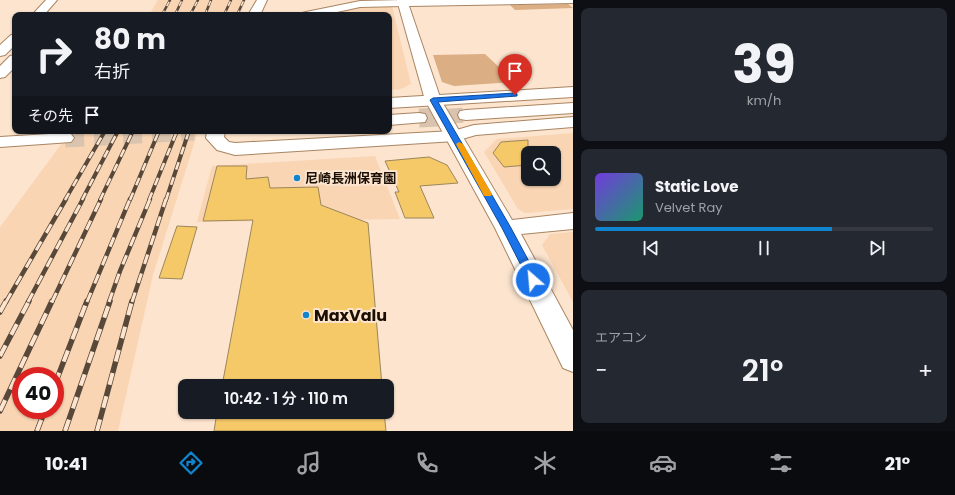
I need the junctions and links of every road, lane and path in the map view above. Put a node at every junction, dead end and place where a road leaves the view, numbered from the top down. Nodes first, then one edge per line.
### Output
1 (52, 0) edge
2 (262, 0) edge
3 (315, 0) edge
4 (564, 0) edge
5 (573, 0) edge
6 (402, 1) edge
7 (488, 1) edge
8 (41, 12) edge
9 (256, 12) edge
10 (319, 12) joint
11 (12, 41) edge
12 (0, 52) edge
13 (12, 62) edge
14 (0, 74) edge
15 (573, 92) edge
16 (433, 100) junction
17 (392, 103) edge
18 (573, 108) edge
19 (466, 115) tunnel mouth
20 (419, 118) tunnel mouth
21 (392, 120) edge
22 (573, 122) edge
23 (216, 134) edge
24 (455, 136) junction
25 (65, 138) tunnel mouth
26 (0, 142) edge
27 (573, 221) edge
28 (506, 228) junction
29 (573, 359) edge

1 - 8 street
2 - 9 street
3 - 10 street
4 - 5 street
4 - 7 street
6 - 7 street
6 - 10 street
6 - 16 street
11 - 12 street
13 - 14 street
15 - 16 street
16 - 17 street
16 - 24 street
18 - 19 street
20 - 21 street
22 - 24 street
23 - 24 street
24 - 28 street
25 - 26 street
27 - 28 street
28 - 29 street

